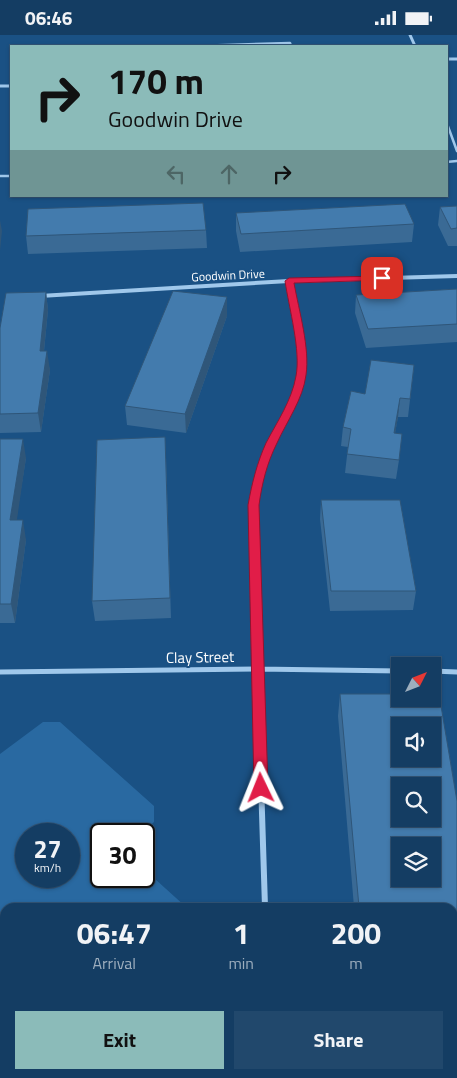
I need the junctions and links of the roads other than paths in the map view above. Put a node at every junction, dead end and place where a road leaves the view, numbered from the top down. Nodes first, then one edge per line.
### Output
1 (226, 45) edge
2 (291, 45) edge
3 (448, 125) edge
4 (452, 134) junction
5 (457, 134) edge
6 (457, 151) edge
7 (457, 276) edge
8 (289, 281) junction
9 (30, 297) edge
10 (257, 669) junction
11 (391, 671) edge
12 (441, 671) edge
13 (0, 672) edge
14 (457, 672) edge
15 (264, 903) edge

1 - 2 lane
3 - 4 lane
4 - 5 lane
4 - 6 lane
7 - 8 street, Goodwin Drive
8 - 9 street, Goodwin Drive
8 - 10 street
10 - 11 street, Clay Street
10 - 13 street, Clay Street
10 - 15 street
12 - 14 street

